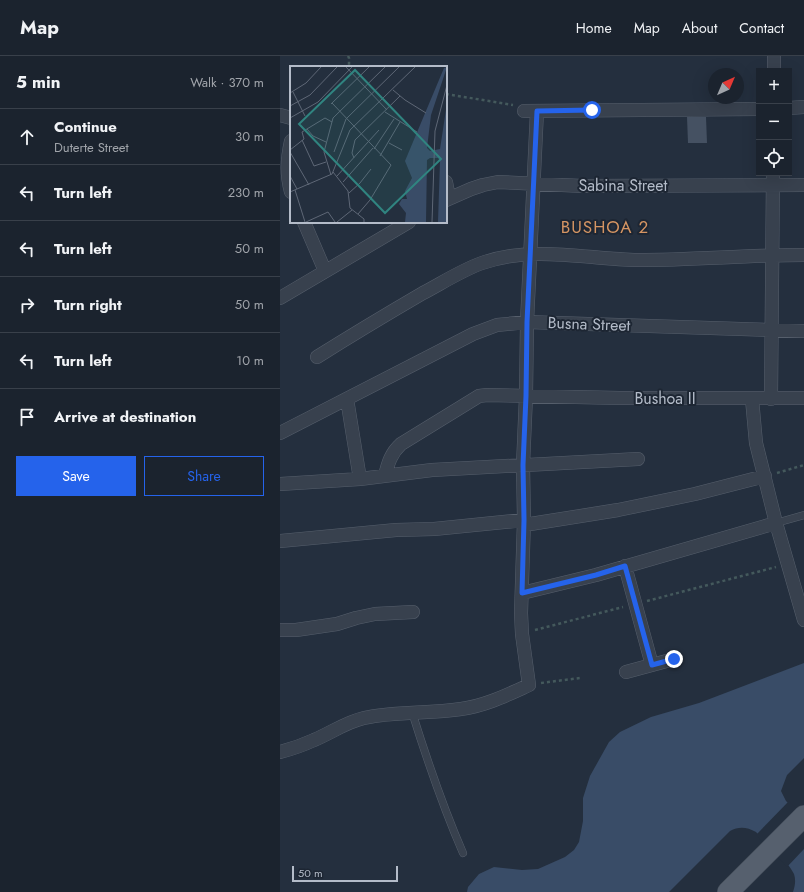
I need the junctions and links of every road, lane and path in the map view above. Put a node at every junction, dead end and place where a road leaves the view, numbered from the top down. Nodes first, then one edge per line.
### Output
1 (348, 56) edge
2 (774, 56) edge
3 (349, 66) edge
4 (774, 68) edge
5 (447, 94) edge
6 (804, 107) edge
7 (792, 108) edge
8 (756, 109) edge
9 (531, 111) junction
10 (280, 115) edge
11 (290, 118) edge
12 (290, 146) edge
13 (773, 179) edge
14 (533, 184) junction
15 (804, 184) edge
16 (290, 188) edge
17 (448, 199) edge
18 (304, 223) edge
19 (407, 223) edge
20 (530, 253) junction
21 (772, 255) junction
22 (804, 255) edge
23 (325, 271) junction
24 (280, 298) edge
25 (527, 322) junction
26 (771, 331) junction
27 (804, 331) edge
28 (317, 357) dead end
29 (526, 396) junction
30 (804, 398) edge
31 (347, 399) junction
32 (752, 399) junction
33 (771, 399) junction
34 (280, 433) edge
35 (638, 459) dead end
36 (523, 465) junction
37 (804, 465) edge
38 (385, 476) junction
39 (765, 476) junction
40 (360, 478) junction
41 (280, 484) edge
42 (804, 515) edge
43 (524, 522) junction
44 (776, 523) junction
45 (280, 541) edge
46 (788, 564) junction
47 (625, 566) junction
48 (522, 593) junction
49 (635, 604) junction
50 (413, 612) dead end
51 (804, 620) edge
52 (280, 630) edge
53 (522, 634) junction
54 (674, 659) dead end
55 (652, 665) junction
56 (626, 672) dead end
57 (580, 678) dead end
58 (529, 685) junction
59 (412, 712) junction
60 (280, 752) edge
61 (804, 816) edge
62 (463, 853) dead end
63 (728, 892) edge

1 - 3 path
2 - 4 street
5 - 9 path
6 - 7 street
8 - 9 street
9 - 14 street
10 - 11 street
12 - 16 street
13 - 14 street, Sabina Street
13 - 15 street, Sabina Street
13 - 21 street
14 - 17 street, Sabina Street
14 - 20 street
18 - 23 street
19 - 23 street
20 - 21 street
20 - 25 street
20 - 28 street
21 - 22 street
21 - 26 street
23 - 24 street
25 - 26 street, Busna Street
25 - 29 street
25 - 31 street, Busna Street
26 - 27 street, Busna Street
26 - 33 street
29 - 32 street, Bushoa II
29 - 36 street
29 - 38 street, Bushoa II
30 - 33 street, Bushoa II
31 - 34 street, Busna Street
31 - 40 street
32 - 33 street, Bushoa II
32 - 39 street
35 - 36 street
36 - 38 street
36 - 43 street
37 - 39 path
38 - 40 street
39 - 43 street
39 - 44 street
40 - 41 street
42 - 44 lane
43 - 45 street
43 - 48 street
44 - 46 street
44 - 47 street
46 - 49 path
46 - 51 street
47 - 48 street
47 - 49 street
48 - 53 street
49 - 53 path
49 - 55 street
50 - 52 street
53 - 58 street
54 - 55 street
55 - 56 street
57 - 58 path
58 - 59 street
59 - 60 street
59 - 62 lane
61 - 63 main road

